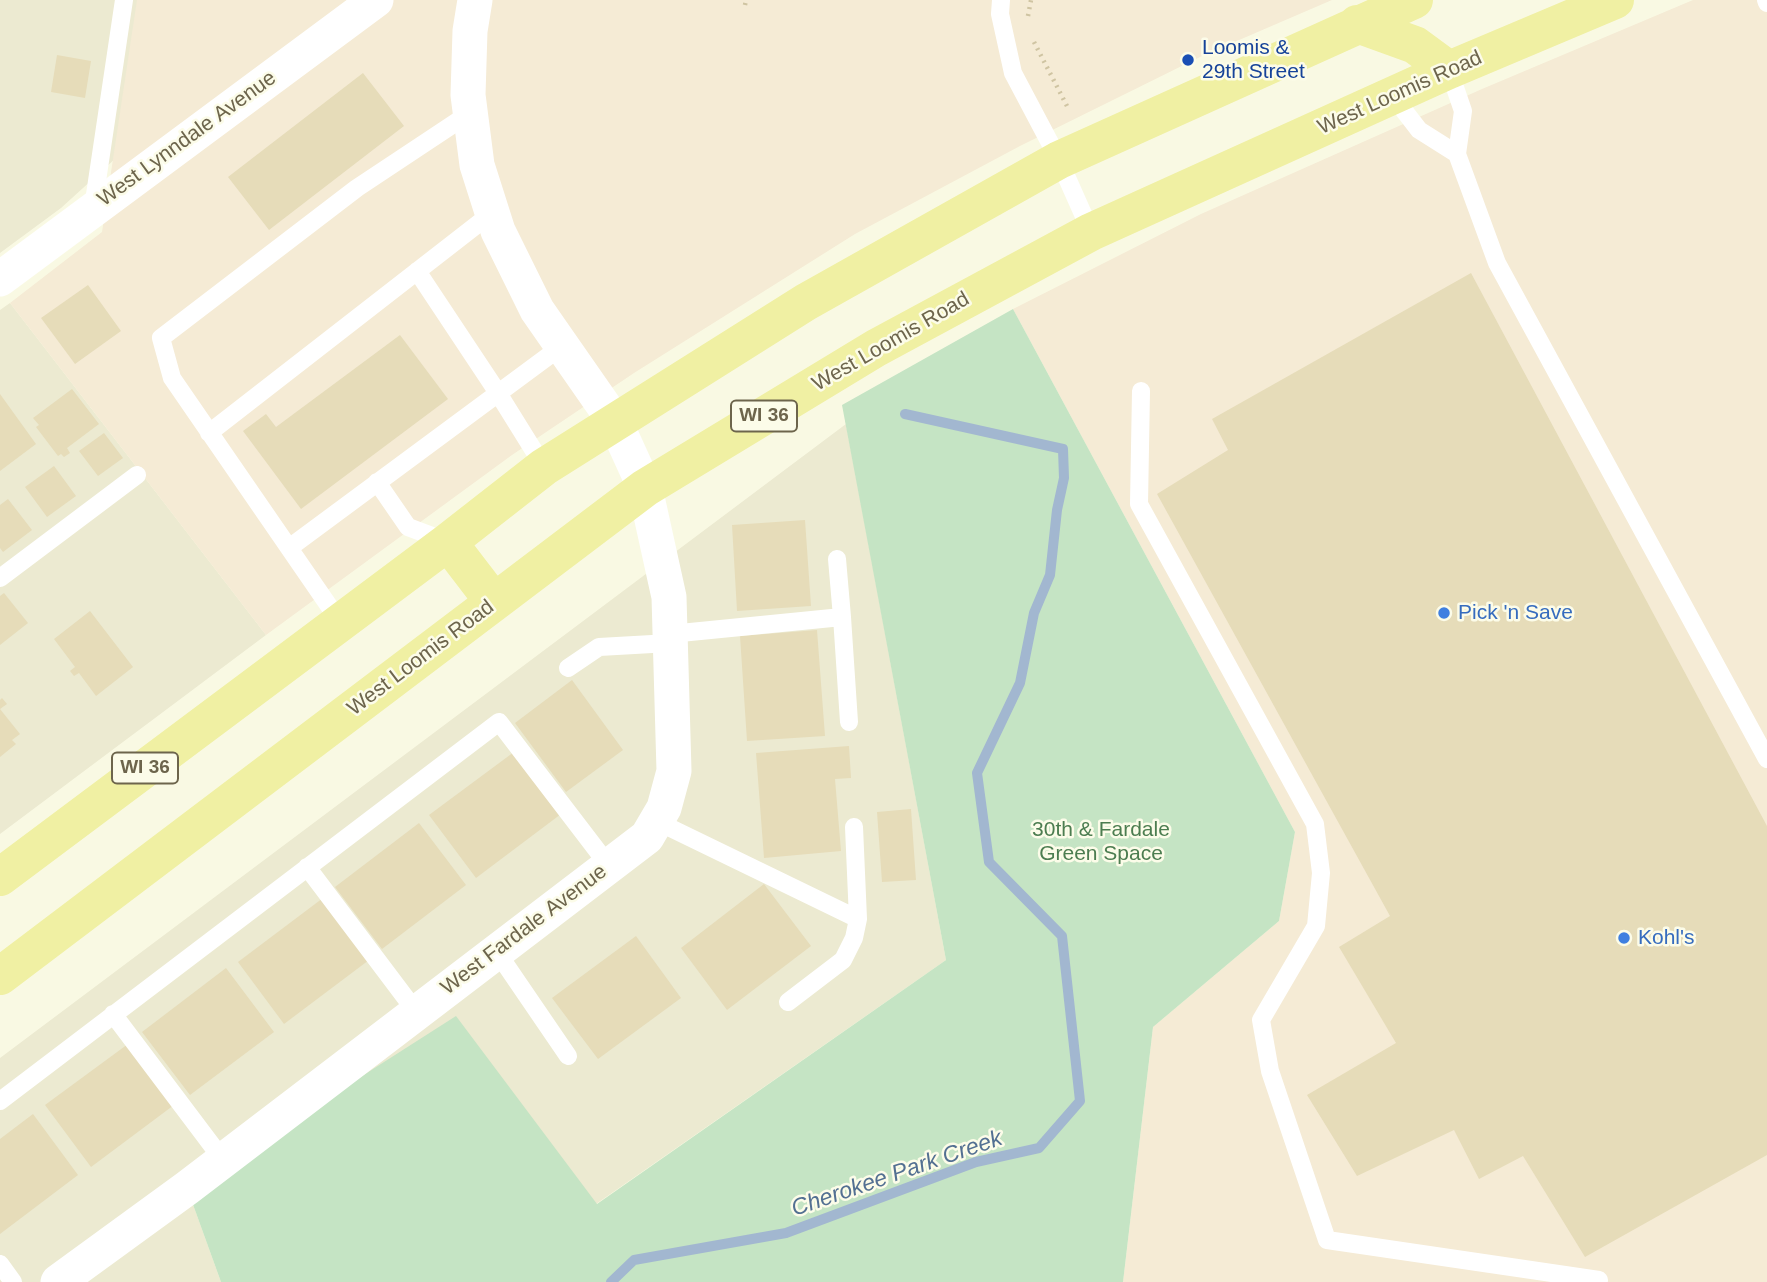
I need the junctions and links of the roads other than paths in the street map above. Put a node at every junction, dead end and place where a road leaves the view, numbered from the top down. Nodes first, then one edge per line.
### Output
1 (124, 0) edge
2 (376, 0) edge
3 (475, 0) edge
4 (1001, 0) edge
5 (1414, 0) edge
6 (1615, 0) edge
7 (1357, 24) junction
8 (1449, 70) junction
9 (1392, 95) junction
10 (470, 114) junction
11 (1458, 155) junction
12 (1059, 160) junction
13 (93, 208) junction
14 (492, 213) junction
15 (1091, 232) junction
16 (417, 271) junction
17 (0, 279) edge
18 (562, 346) junction
19 (1141, 391) dead end
20 (498, 393) junction
21 (615, 422) junction
22 (209, 433) junction
23 (544, 467) junction
24 (137, 475) dead end
25 (377, 482) junction
26 (645, 488) junction
27 (448, 542) junction
28 (289, 548) junction
29 (838, 559) dead end
30 (0, 578) edge
31 (494, 603) junction
32 (842, 617) junction
33 (340, 622) junction
34 (670, 638) junction
35 (568, 668) dead end
36 (849, 722) dead end
37 (1767, 759) edge
38 (656, 821) junction
39 (854, 827) dead end
40 (609, 866) junction
41 (307, 867) junction
42 (0, 877) edge
43 (858, 919) junction
44 (497, 952) junction
45 (0, 976) edge
46 (788, 1002) dead end
47 (417, 1013) junction
48 (113, 1014) junction
49 (568, 1056) dead end
50 (0, 1101) edge
51 (223, 1160) junction
52 (0, 1264) edge
53 (1599, 1280) edge
54 (13, 1282) edge
55 (58, 1282) edge

1 - 13 lane
2 - 13 street, West Lynndale Avenue
3 - 10 street, West Fardale Avenue
4 - 12 lane
5 - 7 main road, WI 36
6 - 8 main road, West Loomis Road / WI 36
7 - 8 main road
7 - 12 main road, WI 36
8 - 9 main road, West Loomis Road / WI 36
8 - 11 lane
9 - 11 lane
9 - 15 main road, West Loomis Road / WI 36
10 - 14 street, West Fardale Avenue
10 - 22 lane
11 - 37 lane
12 - 15 lane
12 - 21 main road, WI 36
13 - 17 street, West Lynndale Avenue
14 - 16 lane
14 - 18 street, West Fardale Avenue
15 - 26 main road, West Loomis Road / WI 36
16 - 20 lane
16 - 22 lane
18 - 20 lane
18 - 21 street, West Fardale Avenue
19 - 53 lane
20 - 23 lane
20 - 25 lane
21 - 23 main road, WI 36
21 - 26 street, West Fardale Avenue
22 - 28 lane
23 - 27 main road, WI 36
24 - 30 lane
25 - 27 lane
25 - 28 lane
26 - 31 main road, West Loomis Road / WI 36
26 - 34 street, West Fardale Avenue
27 - 31 main road
27 - 33 main road, WI 36
28 - 33 lane
29 - 32 lane
31 - 45 main road, West Loomis Road / WI 36
32 - 34 lane
32 - 36 lane
33 - 42 main road, WI 36
34 - 35 lane
34 - 38 street, West Fardale Avenue
38 - 40 street, West Fardale Avenue
38 - 43 lane
39 - 43 lane
40 - 41 lane
40 - 44 street, West Fardale Avenue
41 - 47 lane
41 - 48 lane
43 - 46 lane
44 - 47 street, West Fardale Avenue
44 - 49 lane
47 - 51 street, West Fardale Avenue
48 - 50 lane
48 - 51 lane
51 - 55 street, West Fardale Avenue
52 - 54 lane

